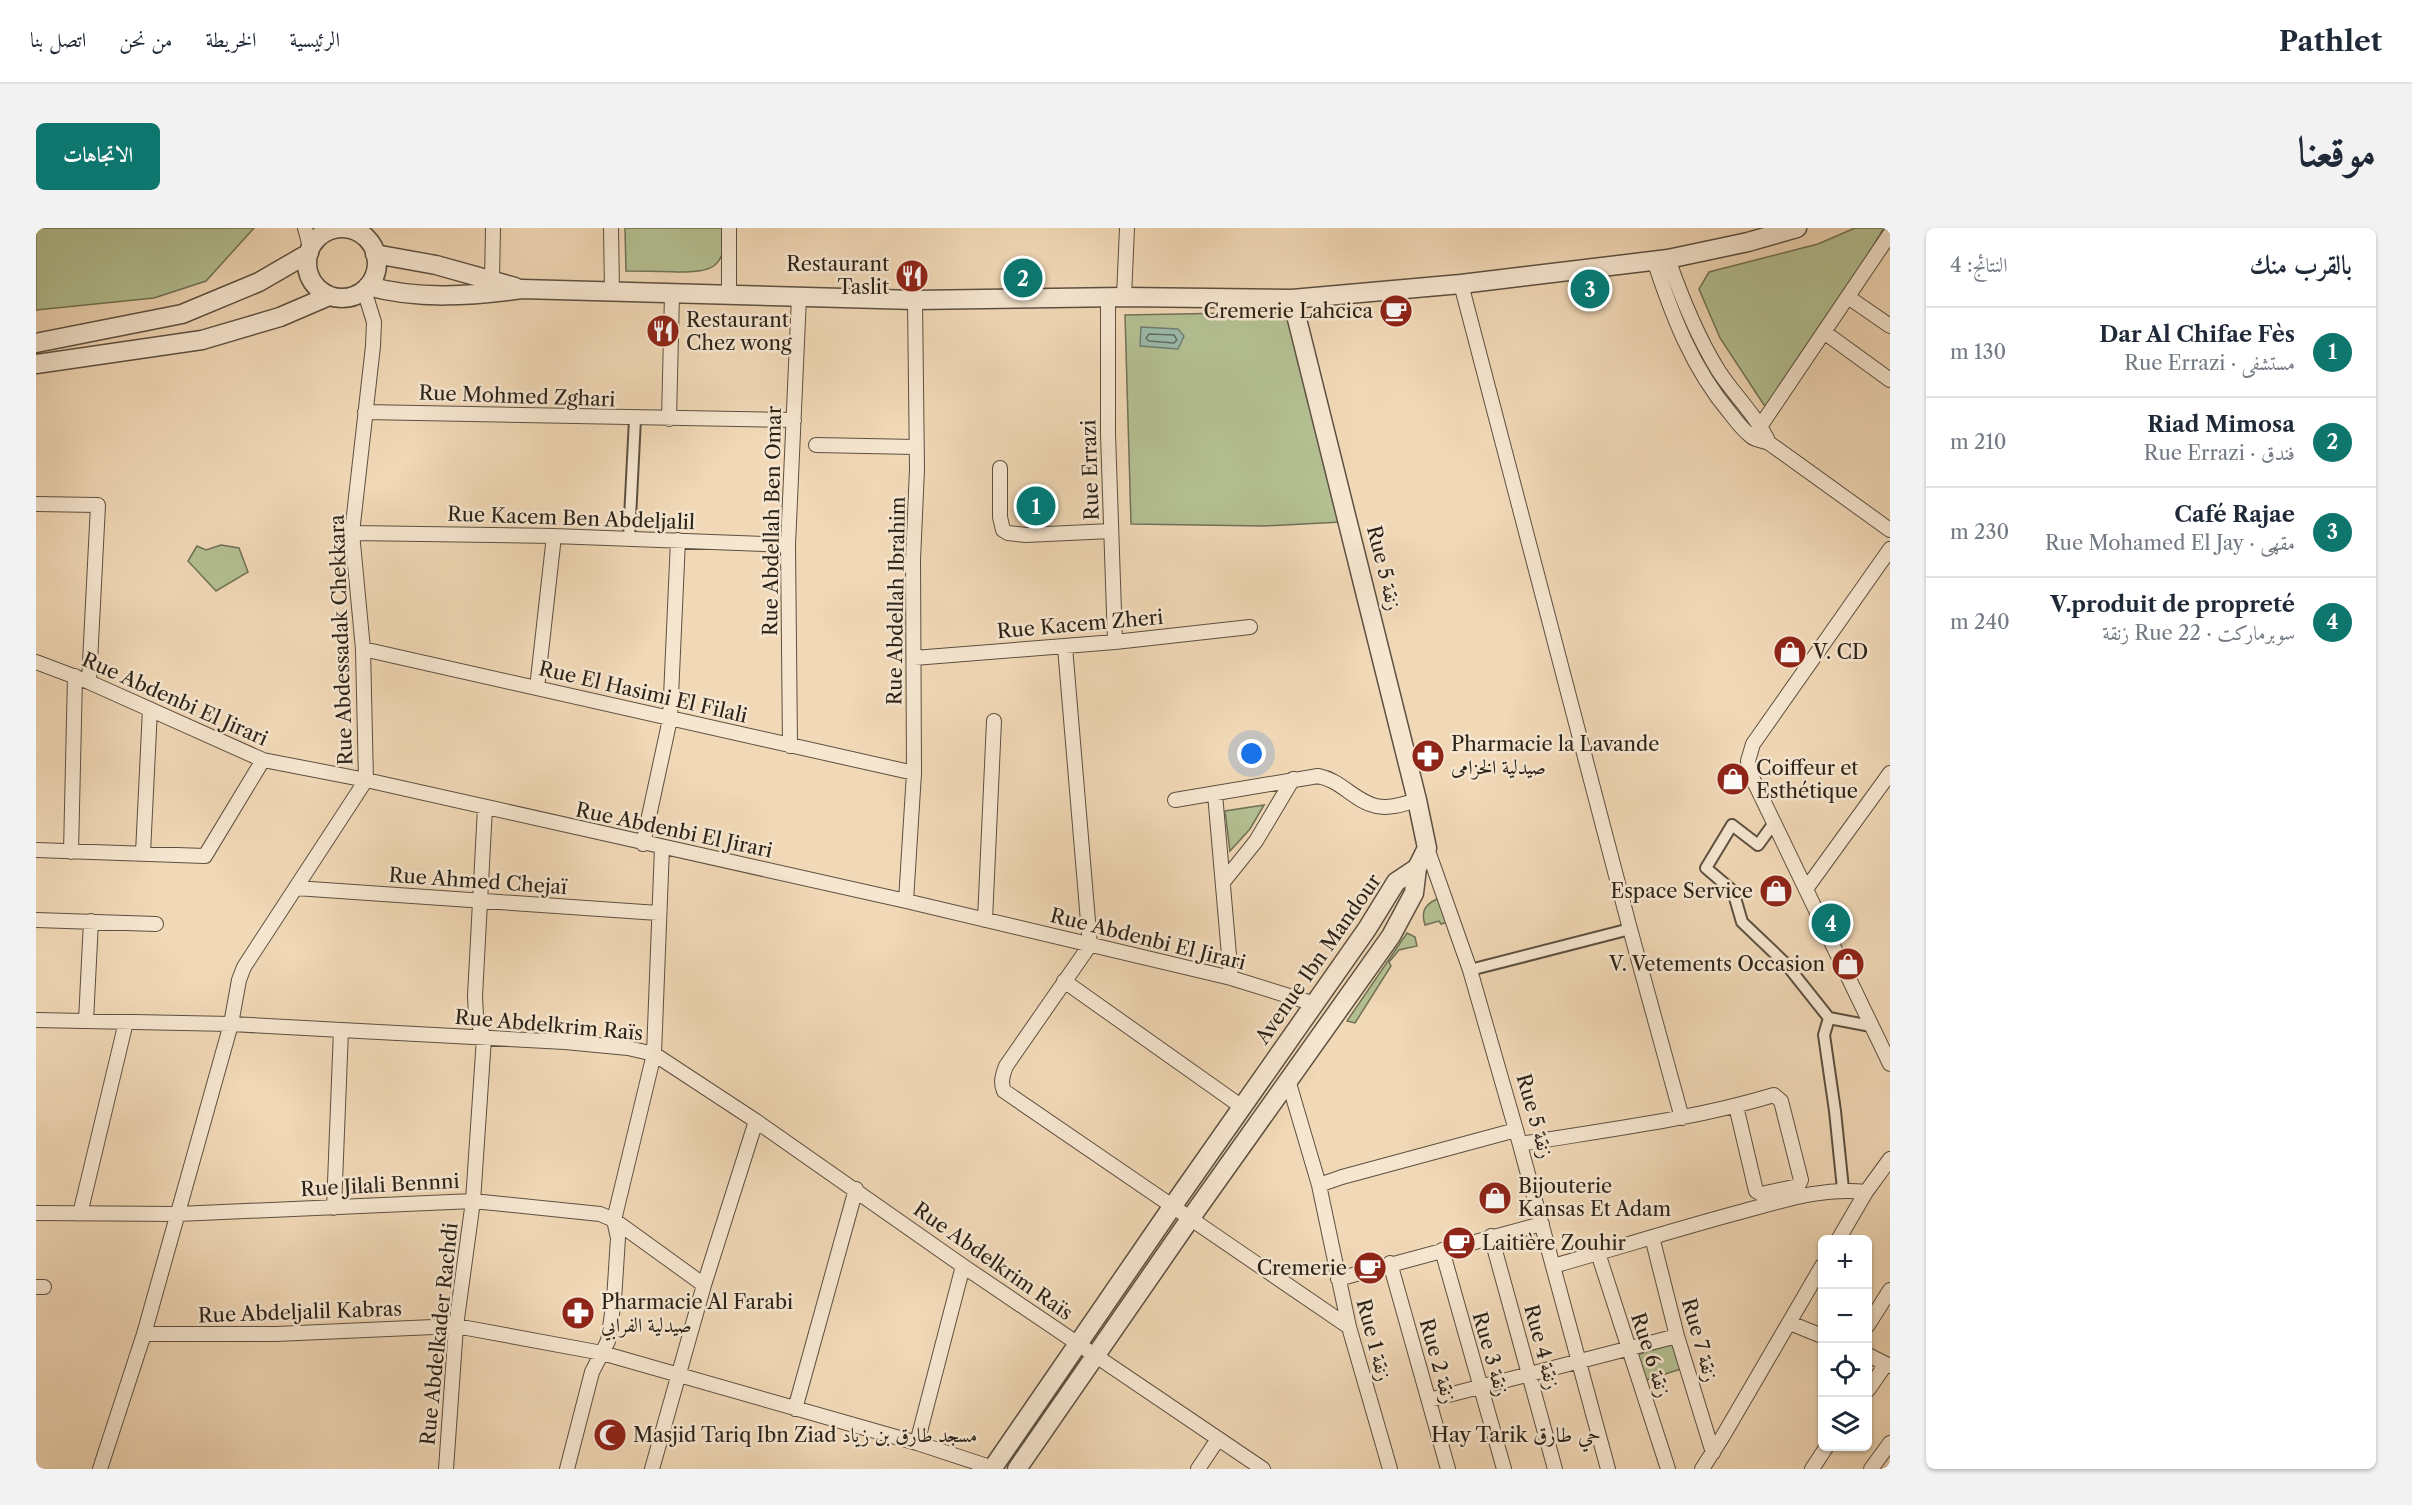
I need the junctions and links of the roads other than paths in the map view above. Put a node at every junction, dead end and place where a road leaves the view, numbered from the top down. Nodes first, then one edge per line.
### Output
1 (305, 228) edge
2 (492, 228) edge
3 (611, 228) edge
4 (729, 228) edge
5 (1127, 228) edge
6 (1797, 228) edge
7 (360, 232) edge
8 (1890, 234) edge
9 (309, 250) junction
10 (375, 254) junction
11 (1661, 260) junction
12 (492, 280) junction
13 (1461, 284) junction
14 (366, 288) junction
15 (522, 289) junction
16 (612, 292) junction
17 (672, 294) junction
18 (729, 294) junction
19 (329, 296) junction
20 (799, 297) junction
21 (1116, 297) junction
22 (1848, 297) junction
23 (1292, 299) junction
24 (915, 300) junction
25 (1890, 326) edge
26 (1824, 332) junction
27 (36, 343) edge
28 (36, 364) edge
29 (1890, 380) edge
30 (365, 411) junction
31 (635, 419) junction
32 (669, 419) junction
33 (794, 420) junction
34 (1761, 425) junction
35 (1753, 438) junction
36 (1769, 442) junction
37 (816, 445) dead end
38 (916, 447) junction
39 (1000, 468) dead end
40 (36, 504) edge
41 (1890, 530) edge
42 (1112, 531) junction
43 (352, 533) junction
44 (554, 536) junction
45 (629, 538) junction
46 (678, 540) junction
47 (788, 544) junction
48 (1890, 549) edge
49 (1250, 627) dead end
50 (1115, 642) junction
51 (1065, 646) junction
52 (363, 649) junction
53 (914, 658) junction
54 (36, 662) edge
55 (75, 676) junction
56 (89, 682) junction
57 (537, 688) junction
58 (150, 709) junction
59 (670, 719) junction
60 (994, 721) dead end
61 (790, 746) junction
62 (263, 760) junction
63 (914, 773) junction
64 (1890, 773) edge
65 (1293, 779) junction
66 (366, 780) junction
67 (1215, 794) junction
68 (1175, 800) dead end
69 (1418, 800) junction
70 (485, 808) junction
71 (1774, 823) junction
72 (643, 844) junction
73 (662, 847) junction
74 (1427, 848) junction
75 (36, 850) edge
76 (71, 852) junction
77 (143, 853) junction
78 (1417, 868) junction
79 (1224, 881) junction
80 (1808, 886) junction
81 (296, 888) junction
82 (482, 900) junction
83 (906, 901) junction
84 (658, 913) junction
85 (36, 920) edge
86 (985, 920) junction
87 (91, 921) junction
88 (156, 924) dead end
89 (1630, 929) junction
90 (1090, 945) junction
91 (1470, 970) junction
92 (1231, 978) junction
93 (1064, 981) junction
94 (1316, 1004) junction
95 (1829, 1018) junction
96 (36, 1020) edge
97 (86, 1021) junction
98 (126, 1022) junction
99 (231, 1024) junction
100 (1871, 1026) junction
101 (341, 1029) junction
102 (484, 1038) junction
103 (1890, 1043) edge
104 (654, 1054) junction
105 (1890, 1064) edge
106 (1288, 1080) junction
107 (1736, 1106) junction
108 (1242, 1107) junction
109 (1682, 1118) junction
110 (756, 1121) junction
111 (1518, 1137) junction
112 (1888, 1167) edge
113 (1319, 1185) junction
114 (856, 1189) junction
115 (1843, 1189) junction
116 (1866, 1192) junction
117 (473, 1201) junction
118 (1172, 1207) junction
119 (334, 1208) junction
120 (36, 1213) edge
121 (80, 1214) junction
122 (178, 1215) junction
123 (1190, 1219) junction
124 (614, 1220) junction
125 (1542, 1224) junction
126 (1840, 1235) edge
127 (1491, 1236) junction
128 (1652, 1237) junction
129 (1442, 1250) junction
130 (1598, 1253) junction
131 (1390, 1263) junction
132 (963, 1266) junction
133 (1553, 1266) junction
134 (1818, 1273) edge
135 (1338, 1279) junction
136 (704, 1285) junction
137 (1888, 1296) edge
138 (1872, 1319) edge
139 (1790, 1323) junction
140 (456, 1326) junction
141 (1349, 1327) junction
142 (144, 1334) junction
143 (1818, 1334) edge
144 (1677, 1336) junction
145 (1078, 1343) junction
146 (1628, 1350) junction
147 (602, 1353) junction
148 (1096, 1356) junction
149 (1872, 1357) edge
150 (1580, 1362) junction
151 (1888, 1365) edge
152 (1530, 1375) junction
153 (680, 1377) junction
154 (1872, 1385) edge
155 (1480, 1387) junction
156 (1429, 1400) junction
157 (795, 1409) junction
158 (1218, 1439) junction
159 (918, 1443) junction
160 (1890, 1443) edge
161 (1824, 1451) edge
162 (1713, 1453) junction
163 (992, 1468) edge
164 (100, 1469) edge
165 (446, 1469) edge
166 (567, 1469) edge
167 (652, 1469) edge
168 (1017, 1469) edge
169 (1197, 1469) edge
170 (1263, 1469) edge
171 (1390, 1469) edge
172 (1448, 1469) edge
173 (1504, 1469) edge
174 (1555, 1469) edge
175 (1608, 1469) edge
176 (1668, 1469) edge
177 (1702, 1469) edge
178 (1812, 1469) edge
179 (1871, 1469) edge

1 - 9 street
2 - 12 street
3 - 16 street
4 - 18 street
5 - 21 street, Rue Errazi
6 - 11 street
7 - 9 street
7 - 10 street
8 - 22 street
9 - 19 street
9 - 27 street
10 - 12 street
10 - 14 street
11 - 13 street
11 - 34 street
11 - 35 street
12 - 15 street
13 - 23 street
13 - 89 street
14 - 15 street
14 - 19 street
14 - 30 street, Rue Abdessadak Chekkara
15 - 16 street
16 - 17 street
17 - 18 street
17 - 32 street
18 - 20 street
19 - 28 street
20 - 24 street
20 - 33 street, Rue Abdellah Ben Omar
21 - 23 street
21 - 24 street
21 - 42 street, Rue Errazi
22 - 25 street
22 - 26 street
23 - 69 street, Rue 5 زنقة
24 - 38 street, Rue Abdellah Ibrahim
26 - 29 street
26 - 34 street
30 - 31 street, Rue Mohmed Zghari
30 - 43 street, Rue Abdessadak Chekkara
31 - 32 street, Rue Mohmed Zghari
31 - 45 street
32 - 33 street, Rue Mohmed Zghari
33 - 47 street, Rue Abdellah Ben Omar
34 - 35 street
34 - 36 street
35 - 36 street
36 - 41 street
37 - 38 street
38 - 53 street, Rue Abdellah Ibrahim
39 - 42 street
40 - 56 street
42 - 50 street, Rue Errazi
43 - 44 street, Rue Kacem Ben Abdeljalil
43 - 52 street, Rue Abdessadak Chekkara
44 - 45 street, Rue Kacem Ben Abdeljalil
44 - 57 street
45 - 46 street, Rue Kacem Ben Abdeljalil
46 - 47 street, Rue Kacem Ben Abdeljalil
46 - 59 street
47 - 61 street, Rue Abdellah Ben Omar
48 - 71 street
49 - 50 street, Rue Kacem Zheri
50 - 51 street, Rue Kacem Zheri
51 - 53 street, Rue Kacem Zheri
51 - 90 street
52 - 57 street, Rue El Hasimi El Filali
52 - 66 street, Rue Abdessadak Chekkara
53 - 63 street, Rue Abdellah Ibrahim
54 - 55 street, Rue Abdenbi El Jirari
55 - 56 street, Rue Abdenbi El Jirari
55 - 76 street
56 - 58 street, Rue Abdenbi El Jirari
57 - 59 street, Rue El Hasimi El Filali
58 - 62 street, Rue Abdenbi El Jirari
58 - 77 street
59 - 61 street, Rue El Hasimi El Filali
59 - 72 street
60 - 86 street
61 - 63 street, Rue El Hasimi El Filali
62 - 66 street, Rue Abdenbi El Jirari
62 - 77 street
63 - 83 street, Rue Abdellah Ibrahim
64 - 80 street
65 - 67 street
65 - 69 street
65 - 79 street
66 - 70 street, Rue Abdenbi El Jirari
66 - 81 street, Rue Abdessadak Chekkara
67 - 68 street
67 - 79 street
69 - 74 street, Rue 5 زنقة
70 - 72 street, Rue Abdenbi El Jirari
70 - 82 street, Rue Abdelkader Rachdi
71 - 80 street
71 - 95 street
72 - 73 street, Rue Abdenbi El Jirari
73 - 83 street, Rue Abdenbi El Jirari
73 - 84 street
74 - 78 street
74 - 91 street, Rue 5 زنقة
75 - 76 street
76 - 77 street
78 - 94 street, Avenue Ibn Mandour
78 - 106 street, Avenue Ibn Mandour
79 - 92 street
80 - 100 street
80 - 103 street
81 - 82 street, Rue Ahmed Chejaï
81 - 99 street, Rue Abdessadak Chekkara
82 - 84 street, Rue Ahmed Chejaï
82 - 102 street, Rue Abdelkader Rachdi
83 - 86 street, Rue Abdenbi El Jirari
84 - 104 street
85 - 87 street
86 - 90 street, Rue Abdenbi El Jirari
87 - 88 street
87 - 97 street
89 - 91 street
89 - 109 street
90 - 92 street, Rue Abdenbi El Jirari
90 - 93 street
91 - 111 street, Rue 5 زنقة
92 - 94 street, Rue Abdenbi El Jirari
93 - 108 street
93 - 118 street
94 - 108 street, Avenue Ibn Mandour
95 - 100 street
95 - 115 street
96 - 97 street, Rue Abdelkrim Raïs
97 - 98 street, Rue Abdelkrim Raïs
98 - 99 street, Rue Abdelkrim Raïs
98 - 121 street
99 - 101 street, Rue Abdelkrim Raïs
99 - 122 street, Rue Abdessadak Chekkara
100 - 105 street
101 - 102 street, Rue Abdelkrim Raïs
101 - 119 street
102 - 104 street, Rue Abdelkrim Raïs
102 - 117 street, Rue Abdelkader Rachdi
104 - 110 street, Rue Abdelkrim Raïs
104 - 124 street
106 - 113 street, Rue 1 زنقة
106 - 123 street, Avenue Ibn Mandour
107 - 107 street
107 - 109 street
108 - 118 street, Avenue Ibn Mandour
109 - 111 street
110 - 114 street, Rue Abdelkrim Raïs
110 - 136 street
111 - 113 street
111 - 125 street, Rue 5 زنقة
112 - 116 street
113 - 135 street, Rue 1 زنقة
114 - 132 street, Rue Abdelkrim Raïs
114 - 157 street
115 - 116 street
115 - 128 street
116 - 126 street
117 - 119 street, Rue Jilali Bennni
117 - 124 street, Rue Jilali Bennni
117 - 140 street, Rue Abdelkader Rachdi
118 - 123 street
118 - 145 street, Avenue Ibn Mandour
119 - 122 street, Rue Jilali Bennni
120 - 121 street, Rue Jilali Bennni
121 - 122 street, Rue Jilali Bennni
122 - 142 street, Rue Abdessadak Chekkara
123 - 141 street
123 - 148 street, Avenue Ibn Mandour
124 - 136 street, Rue Jilali Bennni
124 - 147 street
125 - 127 street
125 - 133 street, Rue 5 زنقة
127 - 129 street
127 - 152 street, Rue 4 زنقة
128 - 130 street
128 - 144 street, Rue 7 زنقة
129 - 131 street
129 - 155 street, Rue 3 زنقة
130 - 133 street
130 - 146 street, Rue 6 زنقة
131 - 135 street
131 - 156 street, Rue 2 زنقة
132 - 145 street, Rue Abdelkrim Raïs
132 - 159 street
133 - 150 street, Rue 5 زنقة
134 - 139 street
135 - 141 street, Rue 1 زنقة
136 - 153 street
137 - 138 street
139 - 143 street
139 - 162 street
140 - 142 street, Rue Abdeljalil Kabras
140 - 147 street, Rue Abdeljalil Kabras
140 - 165 street, Rue Abdelkader Rachdi
141 - 171 street, Rue 1 زنقة
142 - 164 street, Rue Abdessadak Chekkara
144 - 146 street
144 - 162 street, Rue 7 زنقة
145 - 148 street, Rue Abdelkrim Raïs
145 - 163 street, Avenue Ibn Mandour
146 - 150 street
146 - 176 street, Rue 6 زنقة
147 - 153 street, Rue Abdeljalil Kabras
147 - 166 street
148 - 158 street, Rue Abdelkrim Raïs
148 - 168 street, Avenue Ibn Mandour
149 - 151 street
150 - 152 street
150 - 175 street, Rue 5 زنقة
151 - 154 street
152 - 155 street
152 - 174 street, Rue 4 زنقة
153 - 157 street, Rue Abdeljalil Kabras
153 - 167 street
155 - 156 street
155 - 173 street, Rue 3 زنقة
156 - 172 street, Rue 2 زنقة
157 - 159 street, Rue Abdeljalil Kabras
158 - 169 street
158 - 170 street, Rue Abdelkrim Raïs
159 - 163 street, Rue Abdeljalil Kabras
160 - 179 street
161 - 178 street
162 - 177 street

